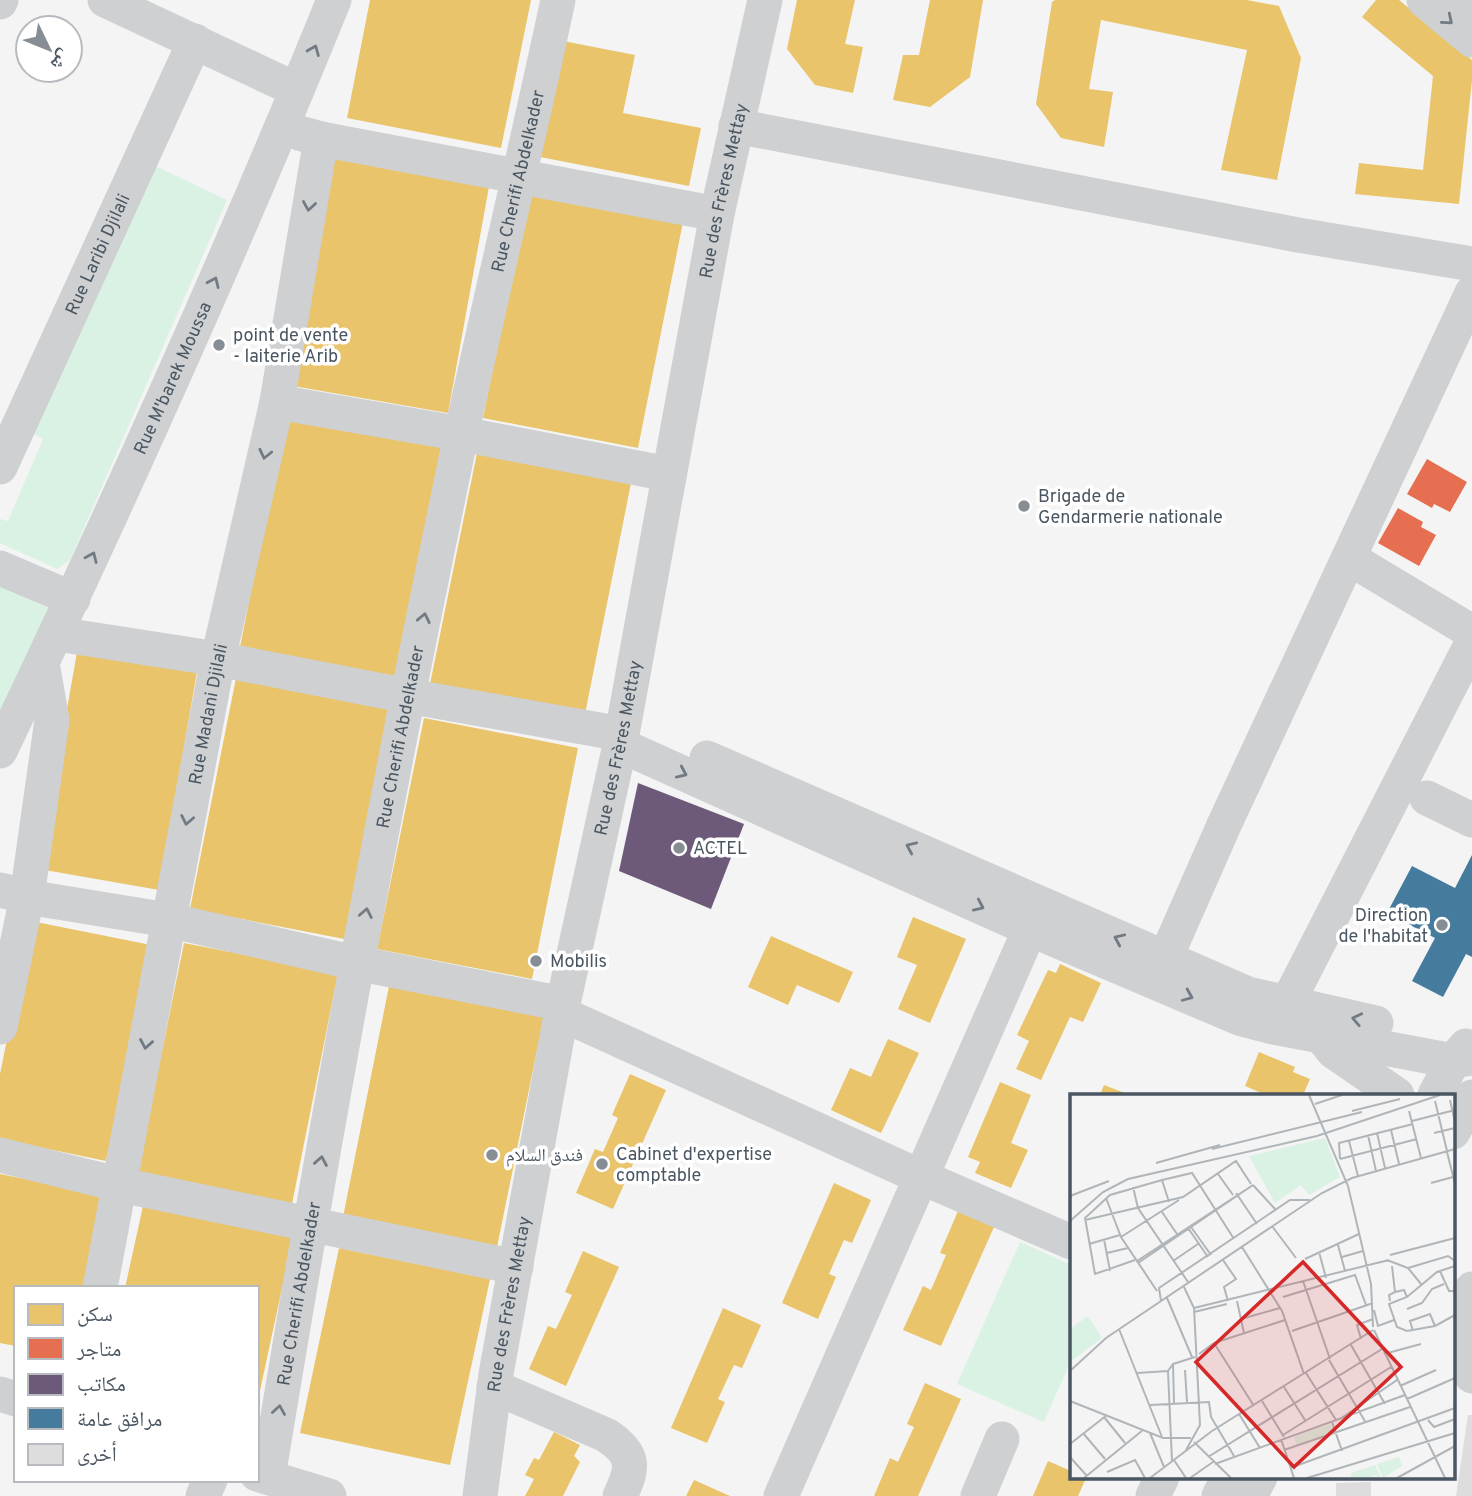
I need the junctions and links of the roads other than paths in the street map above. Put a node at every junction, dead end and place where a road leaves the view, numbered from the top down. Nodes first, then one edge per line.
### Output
1 (105, 0) edge
2 (334, 0) edge
3 (558, 0) edge
4 (765, 0) edge
5 (1424, 0) edge
6 (1472, 40) edge
7 (195, 41) junction
8 (297, 90) junction
9 (736, 126) junction
10 (283, 128) junction
11 (321, 139) junction
12 (521, 178) junction
13 (717, 214) junction
14 (1472, 264) edge
15 (1472, 293) edge
16 (277, 402) junction
17 (462, 434) junction
18 (0, 467) edge
19 (668, 474) junction
20 (1349, 558) junction
21 (0, 568) edge
22 (73, 599) junction
23 (1472, 632) edge
24 (1472, 643) edge
25 (50, 649) junction
26 (218, 659) junction
27 (408, 696) junction
28 (622, 733) junction
29 (0, 751) edge
30 (1427, 797) dead end
31 (1472, 820) edge
32 (13, 894) edge
33 (167, 920) junction
34 (1030, 929) junction
35 (1165, 959) junction
36 (356, 962) junction
37 (1287, 1004) junction
38 (563, 1009) junction
39 (0, 1027) edge
40 (1322, 1037) junction
41 (1468, 1047) edge
42 (1396, 1094) edge
43 (1437, 1094) edge
44 (1472, 1097) edge
45 (1454, 1130) edge
46 (0, 1156) edge
47 (920, 1177) junction
48 (121, 1185) junction
49 (309, 1225) junction
50 (1070, 1242) edge
51 (516, 1266) junction
52 (100, 1286) edge
53 (1463, 1294) edge
54 (1472, 1376) edge
55 (495, 1387) junction
56 (1002, 1439) dead end
57 (1162, 1478) edge
58 (1228, 1478) edge
59 (1259, 1478) edge
60 (280, 1483) edge
61 (329, 1496) edge
62 (480, 1496) edge
63 (620, 1496) edge
64 (781, 1496) edge
65 (978, 1496) edge
66 (1153, 1496) edge
67 (1219, 1496) edge
68 (1250, 1496) edge

1 - 7 street
8 -> 2 street, Rue M'barek Moussa
3 - 12 street, Rue Cherifi Abdelkader
4 - 9 street, Rue des Frères Mettay
5 -> 6 street
7 - 8 street
7 - 18 street, Rue Laribi Djilali
8 - 10 street, Rue M'barek Moussa
9 - 13 street, Rue des Frères Mettay
9 - 14 street
10 - 11 street
22 -> 10 street, Rue M'barek Moussa
11 - 12 street
11 -> 16 street, Rue Madani Djilali
12 - 13 street
12 - 17 street, Rue Cherifi Abdelkader
13 - 19 street, Rue des Frères Mettay
15 - 20 street
16 - 17 street
16 -> 26 street, Rue Madani Djilali
17 - 19 street
27 -> 17 street, Rue Cherifi Abdelkader
19 - 28 street, Rue des Frères Mettay
20 - 23 street
20 - 35 street
21 - 22 street
22 - 25 street, Rue M'barek Moussa
24 - 37 street
25 - 26 street
25 - 29 street, Rue M'barek Moussa
25 - 32 street
26 - 27 street
26 -> 33 street, Rue Madani Djilali
27 - 28 street
36 -> 27 street, Rue Cherifi Abdelkader
28 -> 34 street
35 -> 28 street
28 - 38 street, Rue des Frères Mettay
30 - 31 street
32 - 33 street
32 - 39 street
33 - 36 street
33 -> 48 street, Rue Madani Djilali
34 -> 40 street
34 - 47 street
35 - 37 street
36 - 38 street
49 -> 36 street, Rue Cherifi Abdelkader
41 -> 37 street
38 - 47 street
38 - 51 street, Rue des Frères Mettay
40 - 41 street
40 - 42 street
41 - 43 street
44 - 45 street
46 - 48 street
47 - 50 street
47 - 64 street
48 - 49 street
48 - 52 street, Rue Madani Djilali
49 - 51 street
60 -> 49 street, Rue Cherifi Abdelkader
51 - 55 street, Rue des Frères Mettay
53 - 54 street
55 - 62 street, Rue des Frères Mettay
55 - 63 street
56 - 65 street
57 - 66 street
58 - 67 street
59 - 68 street
60 - 61 street

